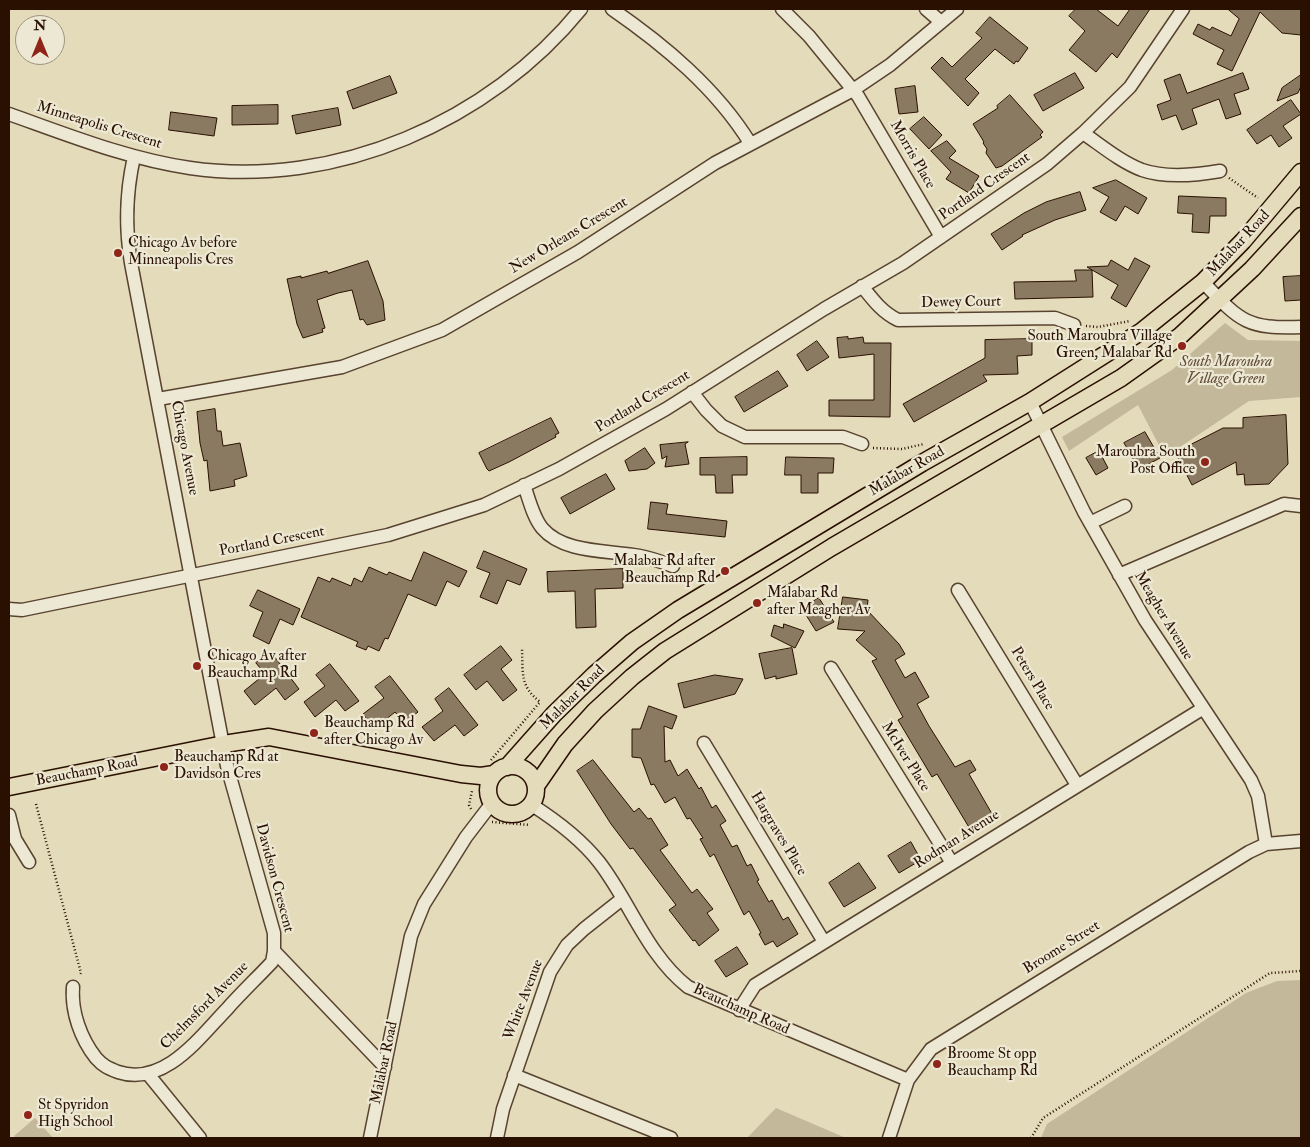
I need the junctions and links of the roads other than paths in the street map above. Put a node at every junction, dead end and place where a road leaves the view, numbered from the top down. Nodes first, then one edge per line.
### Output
1 (581, 9) edge
2 (612, 9) edge
3 (782, 9) edge
4 (926, 9) edge
5 (956, 9) edge
6 (1183, 9) edge
7 (941, 22) junction
8 (853, 90) junction
9 (9, 114) edge
10 (1083, 133) junction
11 (750, 143) junction
12 (134, 157) junction
13 (1220, 171) road end
14 (1301, 172) edge
15 (1301, 216) edge
16 (941, 237) junction
17 (1203, 282) junction
18 (862, 286) junction
19 (1220, 300) junction
20 (1074, 325) road end
21 (1301, 327) edge
22 (692, 392) junction
23 (158, 399) junction
24 (1030, 402) junction
25 (1041, 425) junction
26 (862, 444) road end
27 (524, 486) junction
28 (1125, 506) dead end
29 (1301, 506) edge
30 (1090, 522) junction
31 (673, 566) dead end
32 (191, 574) junction
33 (1119, 575) junction
34 (958, 590) dead end
35 (9, 609) edge
36 (832, 668) dead end
37 (1202, 709) junction
38 (224, 744) junction
39 (704, 744) dead end
40 (497, 767) junction
41 (461, 774) junction
42 (1077, 785) junction
43 (536, 786) junction
44 (9, 787) edge
45 (490, 799) junction
46 (532, 804) junction
47 (9, 815) edge
48 (1301, 841) edge
49 (1266, 844) junction
50 (29, 862) dead end
51 (952, 863) junction
52 (622, 899) junction
53 (824, 942) junction
54 (274, 951) junction
55 (74, 987) road end
56 (739, 1010) junction
57 (385, 1067) junction
58 (148, 1074) junction
59 (514, 1075) junction
60 (908, 1080) junction
61 (200, 1138) edge
62 (370, 1138) edge
63 (497, 1138) edge
64 (671, 1138) edge
65 (889, 1138) edge

1 - 12 street, Minneapolis Crescent
2 - 11 street
3 - 8 street, Morris Place
4 - 7 street
5 - 7 street, New Orleans Crescent
6 - 10 street, Portland Crescent
7 - 8 street, New Orleans Crescent
8 - 11 street, New Orleans Crescent
8 - 16 street, Morris Place
9 - 12 street, Minneapolis Crescent
10 - 13 street
10 - 16 street, Portland Crescent
11 - 23 street, New Orleans Crescent
12 - 23 street, Chicago Avenue
14 - 17 main road, Malabar Road
15 - 19 main road, Malabar Road
16 - 18 street, Portland Crescent
17 - 19 street
17 - 24 main road, Malabar Road
18 - 20 street, Dewey Court
18 - 22 street, Portland Crescent
19 - 21 street
19 - 25 main road, Malabar Road
22 - 26 street
22 - 27 street, Portland Crescent
23 - 32 street, Chicago Avenue
24 - 25 street, Meagher Avenue
24 - 40 main road, Malabar Road
25 - 30 street, Meagher Avenue
25 - 43 main road, Malabar Road
27 - 31 street
27 - 32 street, Portland Crescent
28 - 30 street
29 - 33 street
30 - 33 street, Meagher Avenue
32 - 35 street, Portland Crescent
32 - 38 street, Chicago Avenue
33 - 37 street, Meagher Avenue
34 - 42 street, Peters Place
36 - 51 street, McIver Place
37 - 42 street, Rodman Avenue
37 - 49 street, Meagher Avenue
38 - 41 main road, Beauchamp Road
38 - 44 main road, Beauchamp Road
38 - 54 street, Davidson Crescent
39 - 53 street, Hargraves Place
40 - 41 main road, Beauchamp Road
40 - 43 main road
40 - 45 main road
41 - 45 main road, Beauchamp Road
42 - 51 street, Rodman Avenue
43 - 46 main road
45 - 46 main road
45 - 57 street, Malabar Road
46 - 52 street, Beauchamp Road
47 - 50 street
48 - 49 street, Broome Street
49 - 60 street, Broome Street
51 - 53 street, Rodman Avenue
52 - 56 street, Beauchamp Road
52 - 59 street, White Avenue
53 - 56 street, Rodman Avenue
54 - 57 street, Davidson Crescent
54 - 58 street, Chelmsford Avenue
55 - 58 street, Chelmsford Avenue
56 - 60 street, Beauchamp Road
57 - 62 street, Malabar Road
58 - 61 street
59 - 63 street, White Avenue
59 - 64 street
60 - 65 street, Broome Street

